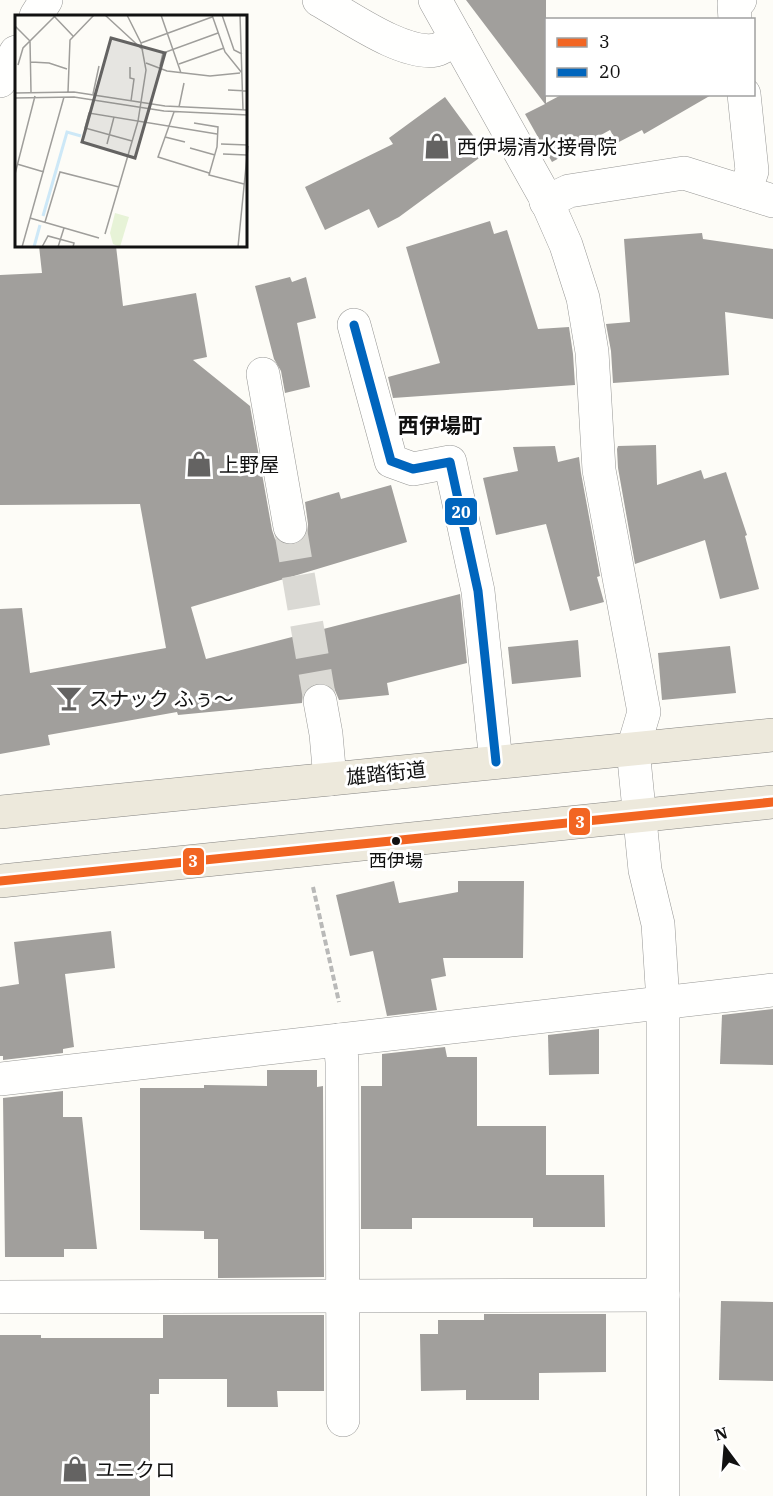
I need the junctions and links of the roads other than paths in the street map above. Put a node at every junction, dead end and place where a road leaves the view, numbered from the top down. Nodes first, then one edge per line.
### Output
1 (46, 0) edge
2 (319, 0) edge
3 (435, 0) edge
4 (740, 0) edge
5 (37, 15) edge
6 (735, 18) edge
7 (457, 39) junction
8 (15, 54) edge
9 (0, 81) edge
10 (744, 96) edge
11 (759, 196) edge
12 (546, 202) junction
13 (354, 325) dead end
14 (263, 374) dead end
15 (290, 527) tunnel mouth
16 (320, 701) tunnel mouth
17 (773, 735) edge
18 (633, 749) junction
19 (496, 762) junction
20 (330, 779) junction
21 (773, 802) edge
22 (0, 812) edge
23 (640, 816) junction
24 (0, 880) edge
25 (773, 990) edge
26 (663, 1002) junction
27 (340, 1040) junction
28 (0, 1079) edge
29 (663, 1294) junction
30 (342, 1296) junction
31 (0, 1297) edge
32 (343, 1420) dead end
33 (663, 1496) edge

1 - 5 street
2 - 7 street
3 - 7 street
4 - 6 street
7 - 12 street
8 - 9 street
10 - 11 street
11 - 12 street
12 - 18 street
13 - 19 street
14 - 15 street
16 - 20 street
17 - 18 main road, 雄踏街道
18 - 19 main road, 雄踏街道
18 - 23 street
19 - 20 main road, 雄踏街道
20 - 22 main road, 雄踏街道
21 - 23 main road
23 - 24 main road
23 - 26 street
25 - 26 street
26 - 27 street
26 - 29 street
27 - 28 street
27 - 30 street
29 - 30 street
29 - 33 street
30 - 31 street
30 - 32 street

